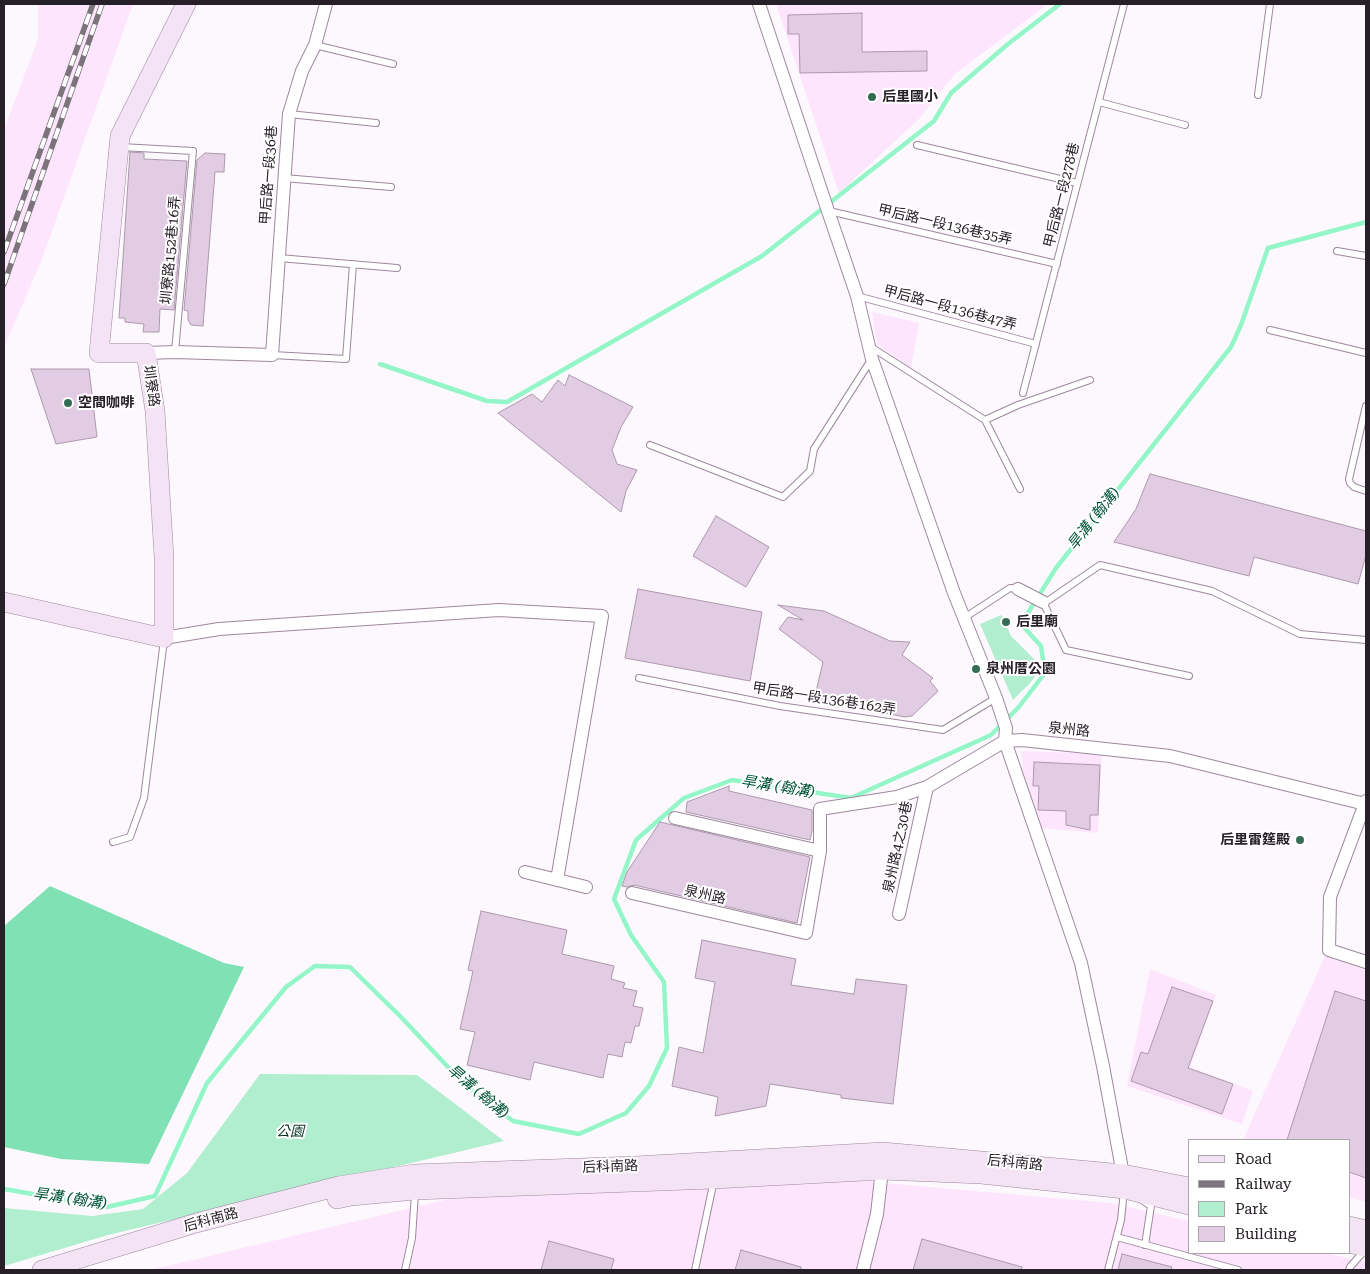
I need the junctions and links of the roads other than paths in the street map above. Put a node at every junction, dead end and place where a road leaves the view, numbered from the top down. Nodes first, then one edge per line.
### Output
1 (186, 4) edge
2 (326, 4) edge
3 (760, 4) edge
4 (1124, 4) edge
5 (1270, 4) edge
6 (315, 45) junction
7 (393, 64) dead end
8 (1258, 95) dead end
9 (1099, 102) junction
10 (289, 114) junction
11 (376, 123) dead end
12 (1185, 125) dead end
13 (917, 145) dead end
14 (119, 147) junction
15 (284, 178) junction
16 (1077, 183) junction
17 (391, 186) dead end
18 (826, 207) junction
19 (1336, 251) dead end
20 (1366, 256) edge
21 (279, 258) junction
22 (353, 264) junction
23 (1058, 264) junction
24 (397, 268) dead end
25 (857, 296) junction
26 (1270, 330) dead end
27 (1036, 344) junction
28 (175, 352) junction
29 (146, 353) junction
30 (871, 353) junction
31 (1366, 353) edge
32 (272, 355) junction
33 (1090, 380) dead end
34 (1023, 393) dead end
35 (1366, 406) edge
36 (986, 420) junction
37 (650, 445) dead end
38 (1020, 489) dead end
39 (1366, 491) edge
40 (1018, 589) joint
41 (4, 602) edge
42 (1043, 602) junction
43 (964, 618) junction
44 (164, 638) junction
45 (1366, 640) edge
46 (1189, 676) dead end
47 (639, 678) dead end
48 (996, 698) junction
49 (1006, 734) junction
50 (927, 787) junction
51 (1366, 803) edge
52 (675, 818) dead end
53 (113, 842) dead end
54 (820, 851) junction
55 (525, 872) dead end
56 (557, 880) junction
57 (586, 887) dead end
58 (632, 894) dead end
59 (899, 914) dead end
60 (1366, 962) edge
61 (883, 1161) junction
62 (714, 1179) junction
63 (414, 1182) junction
64 (1124, 1182) junction
65 (1188, 1187) edge
66 (1188, 1204) edge
67 (1350, 1226) edge
68 (1366, 1230) edge
69 (1117, 1237) junction
70 (1350, 1243) edge
71 (1145, 1245) junction
72 (1366, 1248) edge
73 (42, 1270) edge
74 (78, 1270) edge
75 (405, 1270) edge
76 (695, 1270) edge
77 (863, 1270) edge
78 (1108, 1270) edge
79 (1238, 1270) edge
80 (1349, 1270) edge

1 - 14 street, 圳寮路
2 - 6 street, 甲后路一段36巷
3 - 18 street
4 - 9 lane, 甲后路一段278巷
5 - 8 lane
6 - 7 lane
6 - 10 street, 甲后路一段36巷
9 - 12 lane
9 - 16 lane, 甲后路一段278巷
10 - 11 lane
10 - 15 street, 甲后路一段36巷
13 - 16 lane
14 - 28 lane, 圳寮路152巷16弄
14 - 29 street, 圳寮路
15 - 17 lane
15 - 21 street, 甲后路一段36巷
16 - 23 lane, 甲后路一段278巷
18 - 23 lane, 甲后路一段136巷35弄
18 - 25 street
19 - 20 lane
21 - 22 lane
21 - 32 street, 甲后路一段36巷
22 - 24 lane
22 - 32 lane
23 - 27 lane, 甲后路一段278巷
25 - 27 lane, 甲后路一段136巷47弄
25 - 30 street
26 - 31 lane
27 - 34 lane, 甲后路一段278巷
28 - 29 street
28 - 32 street
29 - 44 street, 圳寮路
30 - 36 lane
30 - 37 lane
30 - 43 street
33 - 36 lane
35 - 39 lane
36 - 38 lane
40 - 42 street
40 - 43 lane
41 - 44 street
42 - 45 lane
42 - 46 lane
43 - 48 street
44 - 53 lane
44 - 56 street
47 - 48 lane, 甲后路一段136巷162弄
48 - 49 street
49 - 50 street, 泉州路
49 - 51 street, 泉州路
49 - 64 street
50 - 54 street, 泉州路
50 - 59 street, 泉州路4之30巷
51 - 60 street, 泉州路
52 - 54 street
54 - 58 street, 泉州路
55 - 56 street
56 - 57 street
61 - 62 street, 后科南路
61 - 63 street, 后科南路
61 - 64 street, 后科南路
61 - 77 street
62 - 63 street, 后科南路
62 - 76 lane
63 - 73 street, 后科南路
63 - 74 street, 后科南路
63 - 75 lane
64 - 65 street, 后科南路
64 - 66 street, 后科南路
64 - 69 lane
64 - 71 lane
67 - 68 street
69 - 71 lane
69 - 78 lane
70 - 72 street
71 - 79 lane
72 - 80 lane

